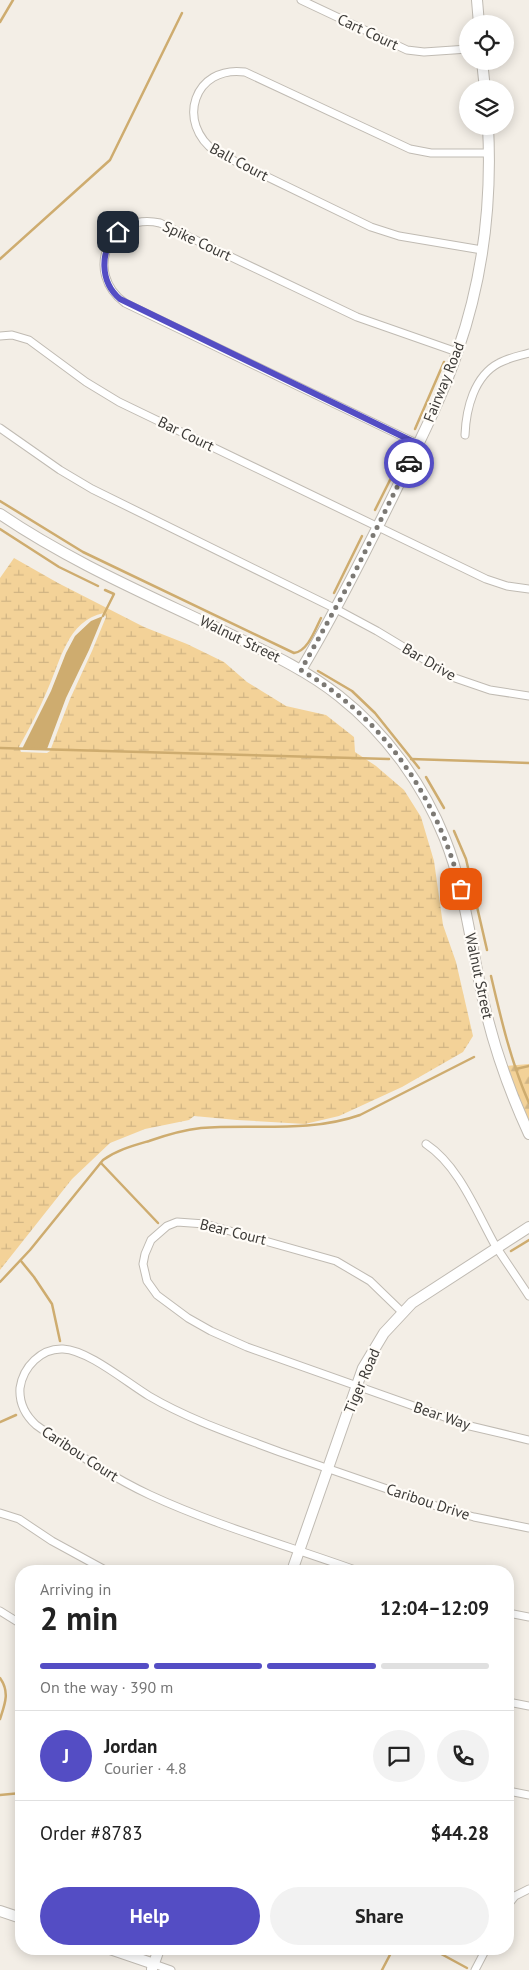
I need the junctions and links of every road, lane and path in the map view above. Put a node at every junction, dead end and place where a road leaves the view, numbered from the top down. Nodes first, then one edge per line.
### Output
1 (301, 0) edge
2 (477, 0) edge
3 (478, 15) edge
4 (459, 50) edge
5 (488, 135) edge
6 (489, 153) junction
7 (482, 250) junction
8 (0, 336) edge
9 (457, 352) junction
10 (529, 353) edge
11 (0, 428) edge
12 (465, 435) dead end
13 (418, 444) junction
14 (0, 514) edge
15 (378, 526) junction
16 (529, 589) edge
17 (336, 609) junction
18 (301, 670) junction
19 (529, 696) edge
20 (529, 1134) edge
21 (426, 1144) dead end
22 (529, 1227) edge
23 (497, 1247) junction
24 (529, 1296) edge
25 (402, 1312) junction
26 (357, 1386) junction
27 (529, 1440) edge
28 (328, 1468) junction
29 (0, 1513) edge
30 (529, 1528) edge
31 (300, 1550) junction
32 (96, 1565) edge
33 (294, 1565) edge
34 (341, 1565) edge
35 (0, 1611) edge
36 (514, 1614) edge
37 (529, 1617) edge
38 (15, 1620) edge
39 (514, 1703) edge
40 (529, 1706) edge
41 (514, 1792) edge
42 (529, 1795) edge
43 (529, 1889) edge
44 (514, 1898) edge
45 (0, 1911) edge
46 (15, 1916) edge
47 (124, 1955) edge
48 (157, 1955) edge
49 (483, 1955) edge
50 (153, 1967) edge
51 (171, 1970) edge
52 (475, 1970) edge

1 - 4 street, Cart Court
2 - 3 street
5 - 6 street, Fairway Road
6 - 7 street, Fairway Road
6 - 7 street, Ball Court
7 - 9 street, Fairway Road
8 - 15 street, Bar Court
9 - 13 street, Fairway Road
9 - 13 street, Spike Court
10 - 12 street
11 - 17 street
13 - 15 street, Fairway Road
14 - 18 street, Walnut Street
15 - 16 street
15 - 17 street, Fairway Road
17 - 18 street, Fairway Road
17 - 19 street, Bar Drive
18 - 20 street, Walnut Street
21 - 23 street
22 - 23 street, Tiger Road
23 - 24 street
23 - 25 street, Tiger Road
25 - 26 street, Tiger Road
25 - 26 street, Bear Court
26 - 27 street, Bear Way
26 - 28 street, Tiger Road
28 - 30 street, Caribou Drive
28 - 31 street, Tiger Road
28 - 31 street, Caribou Court
29 - 32 street
31 - 33 street, Tiger Road
31 - 34 street
35 - 38 street
36 - 37 street
39 - 40 street
41 - 42 street
43 - 44 street
45 - 46 street
47 - 50 street
48 - 50 street
49 - 52 street
50 - 51 street

